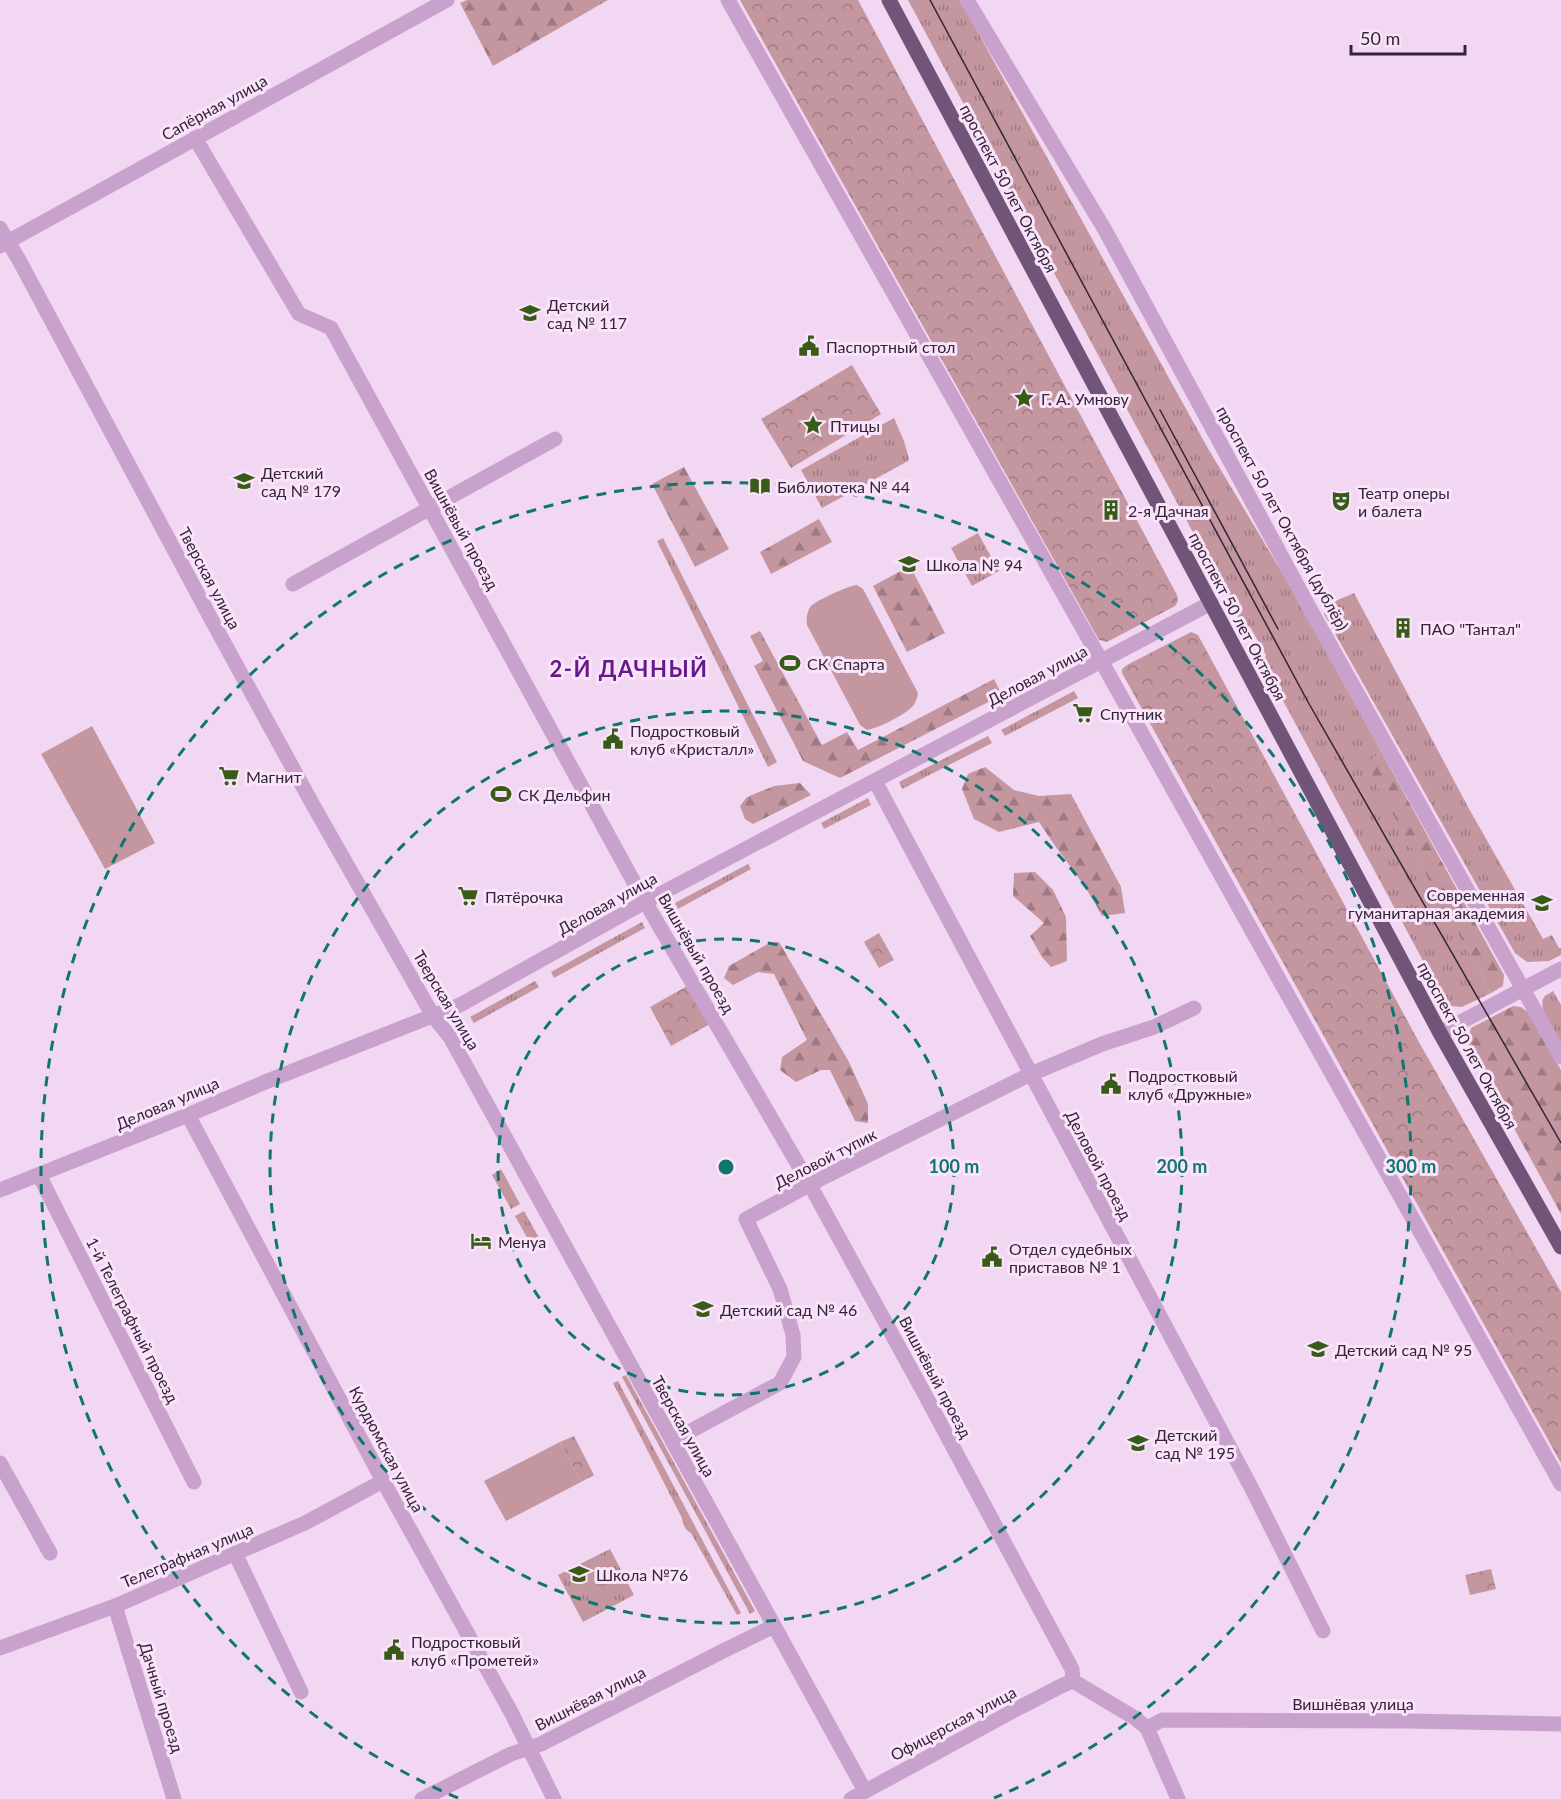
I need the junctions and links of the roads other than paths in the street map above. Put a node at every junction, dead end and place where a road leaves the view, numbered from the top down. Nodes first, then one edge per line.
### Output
1 (447, 0) edge
2 (728, 0) edge
3 (888, 0) edge
4 (967, 0) edge
5 (195, 138) junction
6 (0, 228) edge
7 (4, 244) edge
8 (555, 439) dead end
9 (430, 507) junction
10 (293, 584) dead end
11 (1211, 603) junction
12 (1101, 662) junction
13 (875, 781) junction
14 (645, 902) junction
15 (1561, 969) edge
16 (1523, 988) junction
17 (1194, 1008) dead end
18 (433, 1016) junction
19 (1440, 1033) junction
20 (1561, 1057) edge
21 (1031, 1074) junction
22 (188, 1115) junction
23 (39, 1174) junction
24 (810, 1185) junction
25 (0, 1190) edge
26 (1561, 1247) edge
27 (672, 1441) junction
28 (0, 1463) edge
29 (383, 1480) junction
30 (194, 1482) dead end
31 (1561, 1484) edge
32 (50, 1553) dead end
33 (235, 1553) junction
34 (115, 1606) junction
35 (774, 1626) junction
36 (1323, 1631) dead end
37 (0, 1648) edge
38 (1073, 1681) junction
39 (301, 1692) dead end
40 (1561, 1724) edge
41 (1147, 1728) junction
42 (529, 1749) junction
43 (865, 1791) junction
44 (174, 1799) edge
45 (422, 1799) edge
46 (554, 1799) edge
47 (851, 1799) edge
48 (1178, 1799) edge

1 - 5 street, Сапёрная улица
2 - 12 street
3 - 11 main road, проспект 50 лет Октября
4 - 16 street, проспект 50 лет Октября (дублёр)
5 - 7 street, Сапёрная улица
5 - 9 street, Вишнёвый проезд
6 - 7 street, Тверская улица
7 - 18 street, Тверская улица
8 - 9 street
9 - 10 street
9 - 14 street, Вишнёвый проезд
11 - 12 street, Деловая улица
11 - 19 main road, проспект 50 лет Октября
12 - 13 street, Деловая улица
12 - 31 street
13 - 14 street, Деловая улица
13 - 21 street, Деловой проезд
14 - 18 street, Деловая улица
14 - 24 street, Вишнёвый проезд
15 - 16 street
16 - 19 street
16 - 20 street, проспект 50 лет Октября (дублёр)
17 - 21 street, Деловой тупик
18 - 22 street, Деловая улица
18 - 27 street, Тверская улица
19 - 26 main road, проспект 50 лет Октября
21 - 24 street, Деловой тупик
21 - 36 street, Деловой проезд
22 - 23 street, Деловая улица
22 - 29 street, Курдюмская улица
23 - 25 street, Деловая улица
23 - 30 street, 1-й Телеграфный проезд
24 - 27 street, Деловой тупик
24 - 38 street, Вишнёвый проезд
27 - 35 street, Тверская улица
28 - 32 street
29 - 33 street, Телеграфная улица
29 - 42 street, Курдюмская улица
33 - 34 street, Телеграфная улица
33 - 39 street
34 - 37 street, Телеграфная улица
34 - 44 street, Дачный проезд
35 - 42 street, Вишнёвая улица
35 - 43 street, Тверская улица
38 - 41 street
38 - 43 street, Офицерская улица
40 - 41 street, Вишнёвая улица
41 - 48 street
42 - 45 street, Вишнёвая улица
42 - 46 street, Курдюмская улица
43 - 47 street, Офицерская улица

